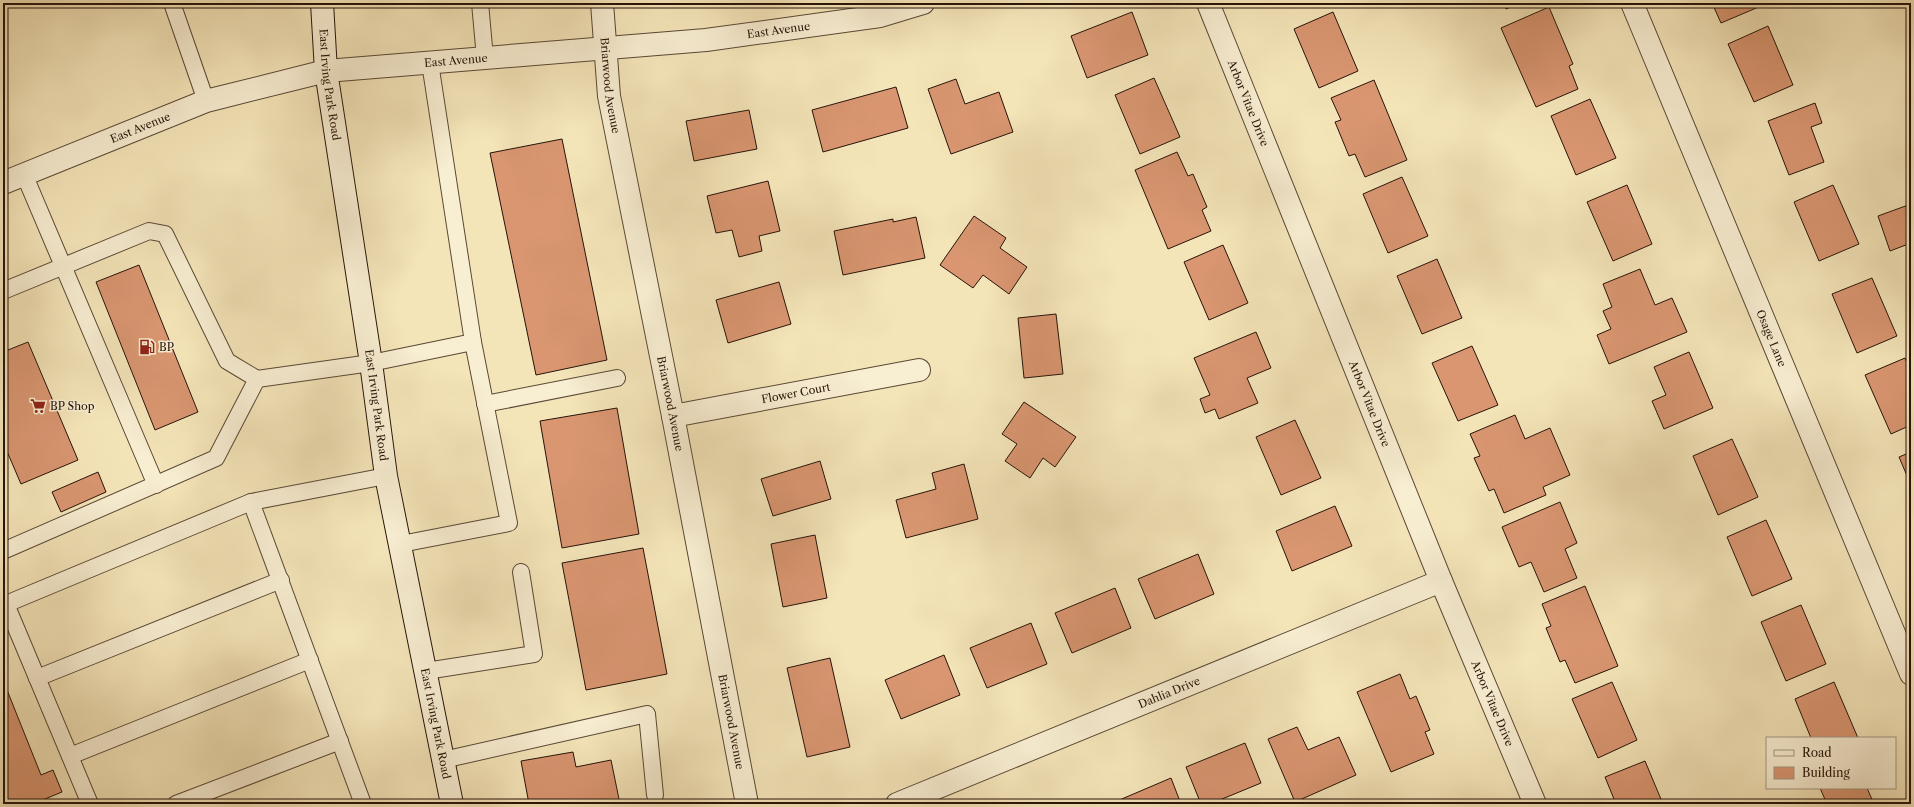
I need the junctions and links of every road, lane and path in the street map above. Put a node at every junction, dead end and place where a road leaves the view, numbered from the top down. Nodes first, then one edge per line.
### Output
1 (172, 3) edge
2 (322, 3) edge
3 (480, 3) edge
4 (602, 3) edge
5 (923, 3) edge
6 (1208, 3) edge
7 (1632, 3) edge
8 (605, 48) junction
9 (485, 58) junction
10 (430, 63) junction
11 (326, 71) junction
12 (206, 101) junction
13 (24, 174) junction
14 (3, 183) edge
15 (63, 265) junction
16 (3, 291) edge
17 (473, 342) junction
18 (371, 363) junction
19 (919, 370) dead end
20 (617, 378) dead end
21 (256, 379) junction
22 (485, 404) junction
23 (674, 416) junction
24 (386, 476) junction
25 (156, 485) junction
26 (251, 502) junction
27 (401, 544) junction
28 (3, 551) edge
29 (521, 572) dead end
30 (281, 580) junction
31 (1441, 581) junction
32 (310, 660) junction
33 (426, 671) junction
34 (1911, 674) edge
35 (37, 678) junction
36 (340, 741) junction
37 (70, 756) junction
38 (443, 760) junction
39 (656, 794) dead end
40 (90, 804) edge
41 (176, 804) edge
42 (363, 804) edge
43 (452, 804) edge
44 (747, 804) edge
45 (897, 804) edge
46 (1535, 804) edge

1 - 12 lane
2 - 11 street, East Irving Park Road
3 - 9 lane
4 - 8 street, Briarwood Avenue
5 - 8 street, East Avenue
6 - 31 street, Arbor Vitae Drive
7 - 34 street, Osage Lane
8 - 9 street, East Avenue
8 - 23 street, Briarwood Avenue
9 - 10 street, East Avenue
10 - 11 street, East Avenue
10 - 17 lane
11 - 12 street, East Avenue
11 - 18 street, East Irving Park Road
12 - 13 street, East Avenue
13 - 14 street, East Avenue
13 - 15 lane
15 - 16 lane
15 - 21 lane
15 - 25 lane
17 - 18 lane
17 - 22 lane
18 - 21 lane
18 - 24 street, East Irving Park Road
19 - 23 street, Flower Court
20 - 22 lane
21 - 25 lane
22 - 27 lane
23 - 44 street, Briarwood Avenue
24 - 26 lane
24 - 27 street, East Irving Park Road
25 - 28 lane
26 - 30 lane
26 - 35 lane
27 - 33 street, East Irving Park Road
29 - 33 lane
30 - 32 lane
30 - 35 lane
31 - 45 street, Dahlia Drive
31 - 46 street, Arbor Vitae Drive
32 - 36 lane
32 - 37 lane
33 - 38 street, East Irving Park Road
35 - 37 lane
36 - 41 lane
36 - 42 lane
37 - 40 lane
38 - 39 lane
38 - 43 street, East Irving Park Road

